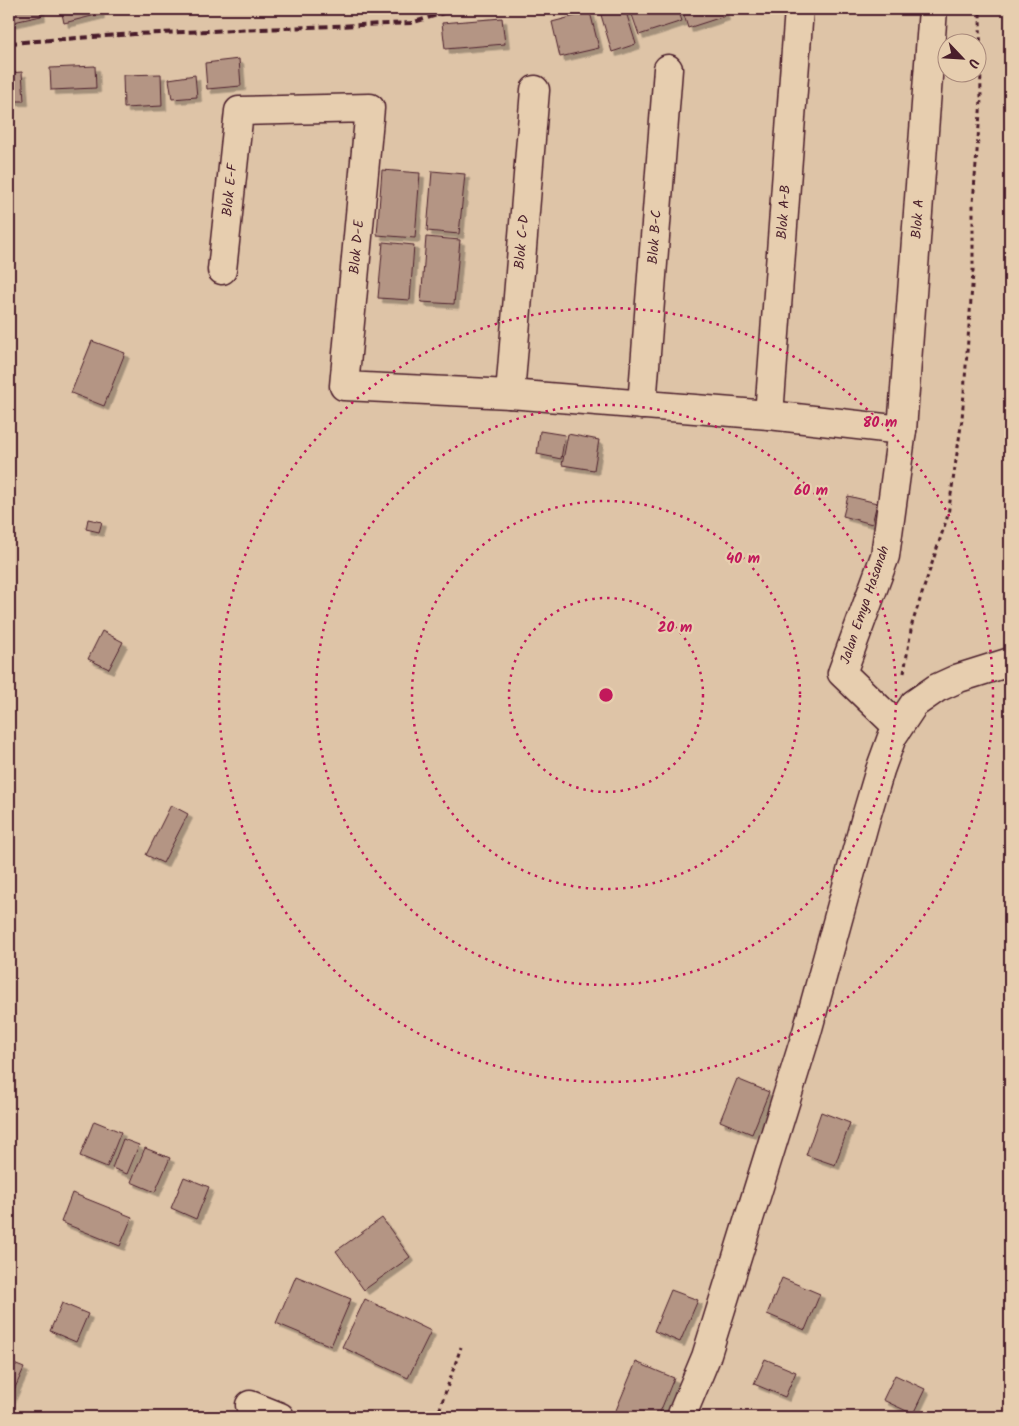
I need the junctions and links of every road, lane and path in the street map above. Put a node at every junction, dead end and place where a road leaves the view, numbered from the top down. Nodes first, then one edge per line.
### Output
1 (799, 9) edge
2 (933, 9) edge
3 (980, 9) edge
4 (668, 69) dead end
5 (535, 90) dead end
6 (370, 108) joint
7 (222, 270) dead end
8 (510, 394) junction
9 (642, 405) junction
10 (769, 415) junction
11 (902, 430) junction
12 (1010, 662) edge
13 (914, 704) junction
14 (898, 727) junction
15 (462, 1347) dead end
16 (250, 1405) dead end
17 (280, 1417) edge
18 (437, 1417) edge
19 (681, 1417) edge

1 - 10 street, Blok A-B
2 - 11 street, Blok A
3 - 13 path
4 - 9 street, Blok B-C
5 - 8 street, Blok C-D
6 - 7 street, Blok E-F
6 - 8 street, Blok D-E
8 - 9 street
9 - 10 street
10 - 11 street
11 - 14 street, Jalan Emya Hasanah
12 - 13 street
13 - 14 street
14 - 19 street
15 - 18 path
16 - 17 street

